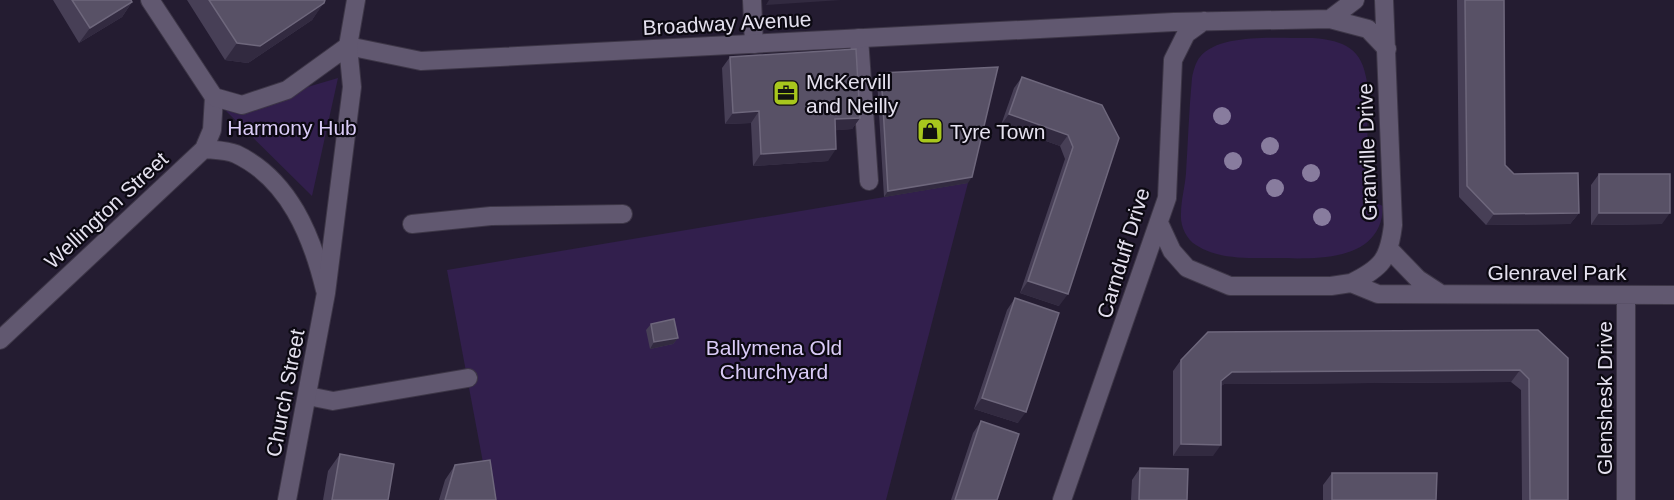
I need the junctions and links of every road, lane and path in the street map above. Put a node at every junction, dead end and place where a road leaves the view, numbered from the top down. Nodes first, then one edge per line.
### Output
1 (150, 0) edge
2 (356, 0) edge
3 (752, 0) edge
4 (1356, 0) edge
5 (1384, 0) edge
6 (1329, 19) junction
7 (1204, 21) junction
8 (859, 38) junction
9 (754, 44) junction
10 (348, 46) junction
11 (1387, 49) junction
12 (214, 97) junction
13 (204, 149) junction
14 (868, 181) dead end
15 (623, 214) dead end
16 (412, 224) dead end
17 (1160, 225) junction
18 (1390, 250) junction
19 (1351, 283) junction
20 (326, 293) junction
21 (1441, 294) junction
22 (1674, 295) edge
23 (1626, 296) junction
24 (0, 339) edge
25 (468, 378) dead end
26 (308, 396) junction
27 (288, 500) edge
28 (1062, 500) edge
29 (1626, 500) edge

1 - 12 street
2 - 10 street, Church Street
3 - 9 street
4 - 6 street
5 - 11 street, Granville Drive
6 - 7 street, Broadway Avenue
6 - 11 street, Broadway Avenue
7 - 8 street, Broadway Avenue
7 - 17 street, Carnduff Drive
8 - 9 street, Broadway Avenue
8 - 14 street
9 - 10 street, Broadway Avenue
10 - 12 street
10 - 20 street, Church Street
11 - 18 street, Granville Drive
12 - 13 street
13 - 20 street, Church Street
13 - 24 street, Wellington Street
15 - 16 street
17 - 19 street, Glenravel Park
17 - 28 street, Carnduff Drive
18 - 19 street, Granville Drive
18 - 21 street
19 - 21 street, Glenravel Park
20 - 26 street, Church Street
21 - 23 street, Glenravel Park
22 - 23 street, Glenravel Park
23 - 29 street, Glenshesk Drive
25 - 26 street
26 - 27 street, Church Street

